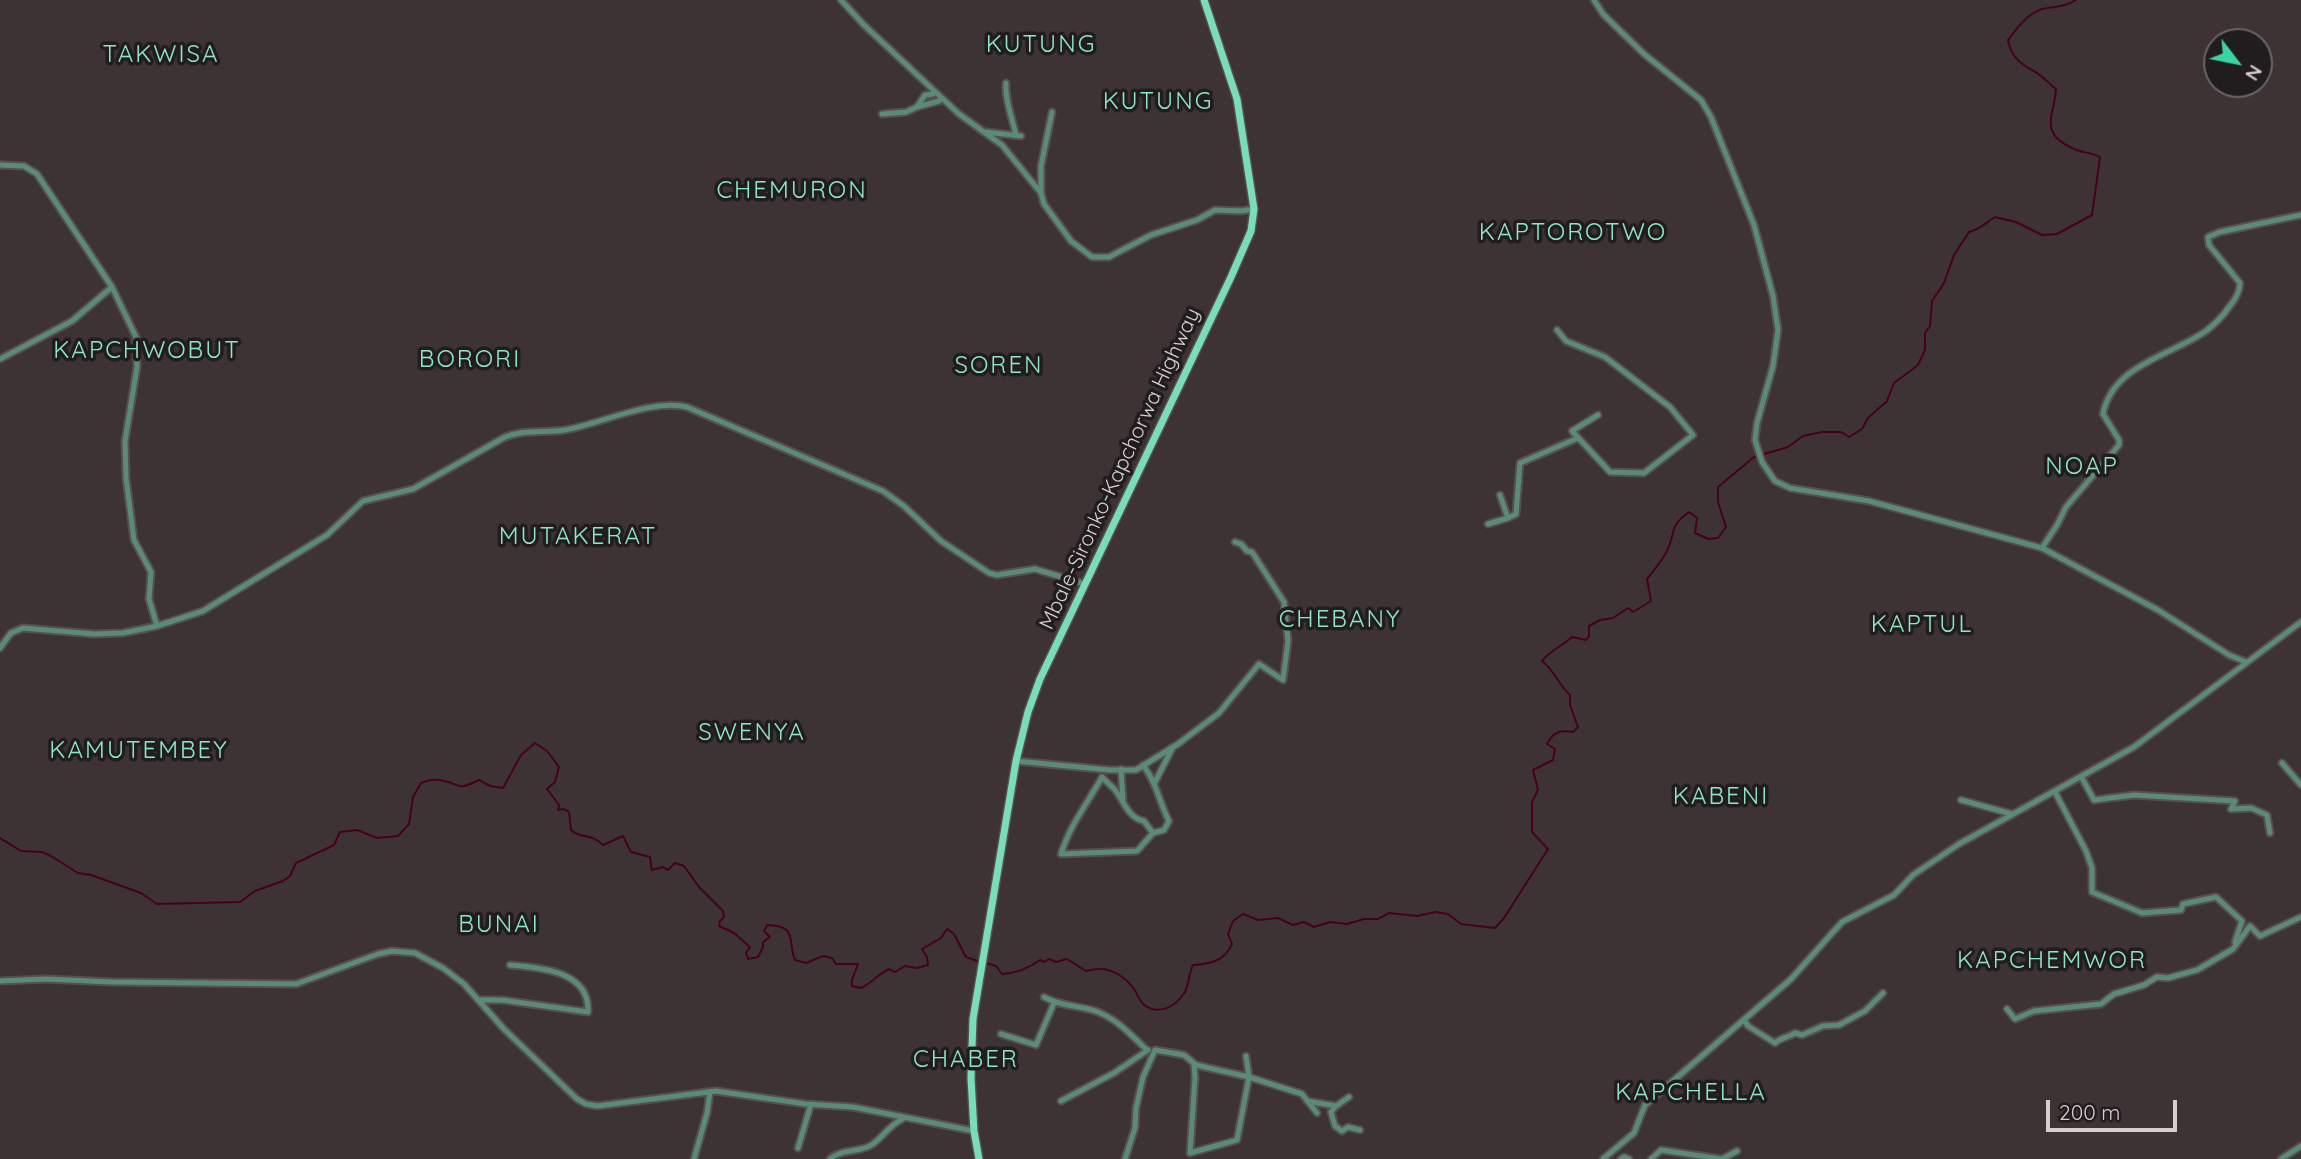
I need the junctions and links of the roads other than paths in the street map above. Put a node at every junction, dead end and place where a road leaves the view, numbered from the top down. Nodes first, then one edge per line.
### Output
1 (841, 0) edge
2 (1204, 0) edge
3 (1594, 0) edge
4 (911, 70) junction
5 (1006, 83) dead end
6 (933, 94) junction
7 (939, 101) junction
8 (917, 107) junction
9 (1052, 112) dead end
10 (882, 114) dead end
11 (983, 131) junction
12 (0, 165) edge
13 (1041, 193) junction
14 (1254, 209) junction
15 (2301, 215) edge
16 (113, 287) junction
17 (1557, 330) dead end
18 (0, 359) edge
19 (1598, 415) dead end
20 (1578, 438) junction
21 (1500, 495) dead end
22 (1508, 518) junction
23 (1488, 524) dead end
24 (1234, 542) dead end
25 (2042, 548) junction
26 (1085, 584) junction
27 (2301, 622) edge
28 (157, 626) junction
29 (0, 648) edge
30 (2246, 662) junction
31 (1173, 747) junction
32 (1016, 761) junction
33 (2282, 763) dead end
34 (1143, 765) junction
35 (1121, 770) junction
36 (2082, 778) junction
37 (1155, 782) junction
38 (2301, 785) edge
39 (2055, 792) junction
40 (1123, 800) junction
41 (1961, 800) dead end
42 (2011, 814) junction
43 (1153, 833) junction
44 (2270, 833) dead end
45 (2301, 917) edge
46 (2233, 949) junction
47 (510, 965) dead end
48 (0, 981) edge
49 (1883, 993) dead end
50 (1044, 997) dead end
51 (477, 1000) junction
52 (1054, 1003) junction
53 (2007, 1009) dead end
54 (1744, 1020) junction
55 (1001, 1034) dead end
56 (1147, 1049) junction
57 (1155, 1050) junction
58 (1246, 1056) dead end
59 (1194, 1063) junction
60 (1249, 1077) junction
61 (710, 1092) junction
62 (1349, 1097) dead end
63 (1061, 1101) dead end
64 (1307, 1101) junction
65 (811, 1104) junction
66 (1336, 1106) junction
67 (1317, 1113) dead end
68 (904, 1118) junction
69 (1360, 1130) dead end
70 (974, 1131) junction
71 (2301, 1146) edge
72 (798, 1148) dead end
73 (1737, 1151) dead end
74 (1612, 1152) junction
75 (694, 1159) edge
76 (830, 1159) edge
77 (979, 1159) edge
78 (1125, 1159) edge
79 (1603, 1159) edge
80 (1619, 1159) edge
81 (1629, 1159) edge
82 (1651, 1159) edge
83 (1721, 1159) edge
84 (2281, 1159) edge

1 - 4 street
2 - 14 main road, Mbale-Sironko-Kapchorwa Highway
3 - 25 street
4 - 6 street
4 - 11 street
5 - 11 street
6 - 7 street
6 - 8 street
7 - 8 street
7 - 11 street
8 - 10 street
9 - 13 street
11 - 13 street
12 - 16 street
13 - 14 street
14 - 26 main road, Mbale-Sironko-Kapchorwa Highway
15 - 25 street
16 - 18 street
16 - 28 street
17 - 20 street
19 - 20 street
20 - 22 street
21 - 22 street
22 - 23 street
24 - 31 street
25 - 30 street
26 - 28 street
26 - 32 main road, Mbale-Sironko-Kapchorwa Highway
27 - 30 street
28 - 29 street
30 - 36 street
31 - 34 street
31 - 37 street
32 - 35 street
32 - 70 main road, Mbale-Sironko-Kapchorwa Highway
33 - 38 street
34 - 35 street
34 - 37 street
35 - 40 street
36 - 39 street
36 - 44 street
37 - 43 street
39 - 42 street
39 - 46 street
40 - 43 street
40 - 43 street
41 - 42 street
42 - 54 street
45 - 46 street
46 - 53 street
47 - 51 street
48 - 51 street
49 - 54 street
50 - 52 street
51 - 61 street
52 - 55 street
52 - 56 street
54 - 74 street
56 - 57 street
56 - 63 street
57 - 59 street
57 - 78 street
58 - 60 street
59 - 60 street
59 - 60 street
60 - 64 street
61 - 65 street
61 - 75 street
62 - 66 street
64 - 66 street
64 - 67 street
65 - 68 street
65 - 72 street
66 - 69 street
68 - 70 street
68 - 76 street
70 - 77 main road, Mbale-Sironko-Kapchorwa Highway
71 - 84 street
73 - 83 street
74 - 79 street
74 - 80 street
80 - 81 street
82 - 83 street

